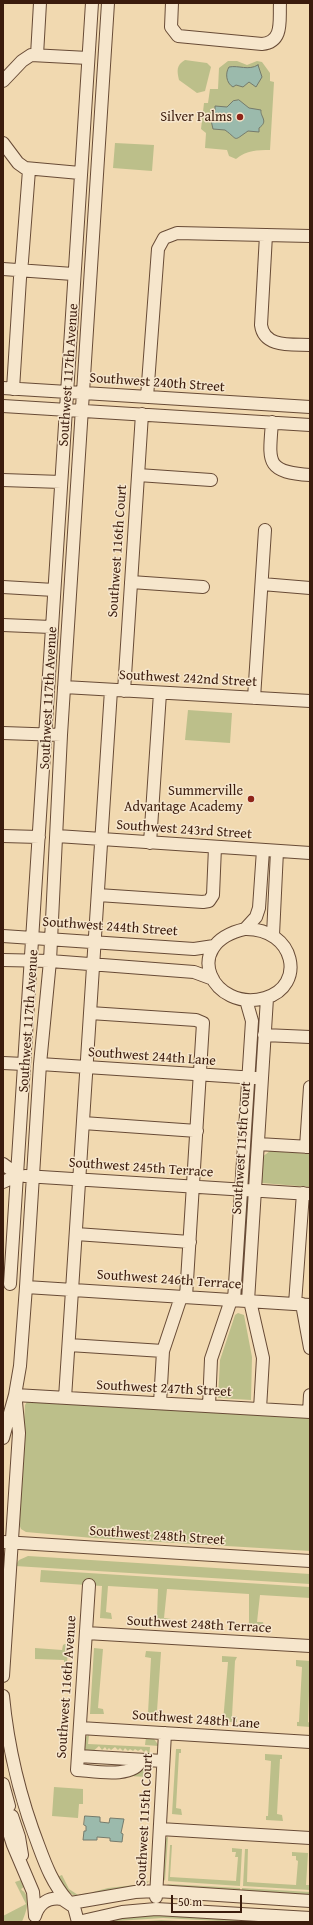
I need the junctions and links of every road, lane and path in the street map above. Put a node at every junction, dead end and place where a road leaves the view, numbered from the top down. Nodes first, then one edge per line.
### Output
1 (40, 3) edge
2 (92, 3) edge
3 (108, 3) edge
4 (172, 3) edge
5 (280, 3) edge
6 (37, 55) junction
7 (88, 58) junction
8 (3, 81) edge
9 (3, 143) edge
10 (29, 170) junction
11 (80, 173) junction
12 (266, 235) junction
13 (310, 236) edge
14 (3, 269) edge
15 (21, 270) junction
16 (73, 274) junction
17 (310, 345) edge
18 (8, 388) edge
19 (66, 392) junction
20 (83, 393) junction
21 (148, 397) junction
22 (3, 406) edge
23 (310, 407) edge
24 (65, 410) junction
25 (82, 411) junction
26 (142, 414) junction
27 (272, 422) junction
28 (310, 425) edge
29 (138, 475) junction
30 (310, 475) edge
31 (3, 480) edge
32 (211, 480) dead end
33 (61, 482) junction
34 (265, 530) dead end
35 (131, 582) junction
36 (262, 584) junction
37 (3, 587) edge
38 (203, 587) dead end
39 (310, 588) edge
40 (54, 590) junction
41 (3, 625) edge
42 (51, 627) junction
43 (64, 687) junction
44 (111, 690) junction
45 (124, 690) junction
46 (160, 693) junction
47 (254, 698) junction
48 (310, 701) edge
49 (3, 733) edge
50 (44, 734) junction
51 (62, 735) junction
52 (3, 836) edge
53 (56, 836) junction
54 (39, 837) junction
55 (101, 840) junction
56 (150, 843) junction
57 (215, 847) junction
58 (263, 850) junction
59 (277, 851) junction
60 (310, 853) edge
61 (98, 895) junction
62 (245, 929) junction
63 (273, 935) junction
64 (3, 936) edge
65 (33, 936) junction
66 (50, 938) junction
67 (95, 942) junction
68 (214, 946) junction
69 (3, 960) edge
70 (32, 961) junction
71 (50, 962) junction
72 (93, 965) junction
73 (213, 979) junction
74 (267, 998) junction
75 (246, 1000) junction
76 (90, 1013) junction
77 (264, 1035) junction
78 (310, 1038) edge
79 (3, 1063) edge
80 (24, 1064) junction
81 (40, 1064) junction
82 (87, 1068) junction
83 (200, 1075) junction
84 (248, 1078) junction
85 (262, 1079) junction
86 (310, 1087) edge
87 (310, 1093) edge
88 (83, 1123) junction
89 (197, 1131) junction
90 (258, 1144) junction
91 (308, 1147) edge
92 (3, 1164) edge
93 (18, 1175) junction
94 (33, 1176) junction
95 (80, 1179) junction
96 (3, 1182) edge
97 (193, 1186) junction
98 (241, 1189) junction
99 (258, 1190) junction
100 (307, 1194) edge
101 (76, 1234) junction
102 (190, 1242) junction
103 (305, 1249) edge
104 (10, 1284) dead end
105 (26, 1287) junction
106 (72, 1289) junction
107 (184, 1297) junction
108 (233, 1300) junction
109 (249, 1301) junction
110 (302, 1304) edge
111 (69, 1345) junction
112 (310, 1348) edge
113 (163, 1351) junction
114 (16, 1395) junction
115 (310, 1395) edge
116 (65, 1398) junction
117 (160, 1403) junction
118 (209, 1406) junction
119 (260, 1409) junction
120 (309, 1412) edge
121 (3, 1438) edge
122 (8, 1542) edge
123 (310, 1561) edge
124 (89, 1585) dead end
125 (86, 1633) junction
126 (310, 1646) edge
127 (3, 1676) edge
128 (3, 1696) edge
129 (80, 1728) junction
130 (165, 1733) junction
131 (310, 1742) edge
132 (163, 1761) junction
133 (3, 1784) edge
134 (10, 1815) edge
135 (28, 1820) junction
136 (160, 1829) junction
137 (310, 1838) edge
138 (156, 1890) junction
139 (310, 1901) edge
140 (69, 1902) junction
141 (156, 1908) junction
142 (310, 1918) edge
143 (274, 1919) edge
144 (35, 1920) edge
145 (78, 1922) edge

1 - 6 street
2 - 7 street, Southwest 117th Avenue
3 - 20 street, Southwest 117th Avenue
4 - 5 street
6 - 7 street
6 - 8 street
7 - 11 street, Southwest 117th Avenue
9 - 10 street
10 - 11 street
10 - 15 street
11 - 16 street, Southwest 117th Avenue
12 - 13 street
12 - 17 street
12 - 21 street
14 - 15 street
15 - 16 street
15 - 18 street
16 - 19 street, Southwest 117th Avenue
18 - 19 street, Southwest 240th Street
19 - 20 street, Southwest 240th Street
19 - 24 street, Southwest 117th Avenue
20 - 21 street, Southwest 240th Street
20 - 25 street, Southwest 117th Avenue
21 - 23 street, Southwest 240th Street
22 - 24 street
24 - 25 street
24 - 33 street, Southwest 117th Avenue
25 - 26 street
25 - 43 street, Southwest 117th Avenue
26 - 27 street
26 - 29 street, Southwest 116th Court
27 - 28 street
27 - 30 street
29 - 32 street
29 - 35 street, Southwest 116th Court
31 - 33 street
33 - 40 street, Southwest 117th Avenue
34 - 36 street
35 - 38 street
35 - 45 street, Southwest 116th Court
36 - 39 street
36 - 47 street
37 - 40 street
40 - 42 street, Southwest 117th Avenue
41 - 42 street
42 - 50 street, Southwest 117th Avenue
43 - 44 street, Southwest 242nd Street
43 - 51 street, Southwest 117th Avenue
44 - 45 street, Southwest 242nd Street
44 - 55 street
45 - 46 street, Southwest 242nd Street
46 - 47 street, Southwest 242nd Street
46 - 56 street
47 - 48 street, Southwest 242nd Street
49 - 50 street
50 - 51 street
50 - 54 street, Southwest 117th Avenue
51 - 53 street, Southwest 117th Avenue
52 - 54 street
53 - 55 street, Southwest 243rd Street
53 - 66 street, Southwest 117th Avenue
54 - 65 street, Southwest 117th Avenue
55 - 56 street, Southwest 243rd Street
55 - 61 street
56 - 57 street, Southwest 243rd Street
57 - 58 street, Southwest 243rd Street
57 - 61 street
58 - 59 street, Southwest 243rd Street
58 - 62 street
59 - 60 street, Southwest 243rd Street
59 - 63 street
61 - 67 street
62 - 63 street
62 - 68 street
63 - 74 street
64 - 65 street, Southwest 244th Street
65 - 66 street, Southwest 244th Street
65 - 70 street, Southwest 117th Avenue
66 - 67 street, Southwest 244th Street
66 - 71 street, Southwest 117th Avenue
67 - 68 street, Southwest 244th Street
67 - 72 street
68 - 73 street
69 - 70 street
70 - 71 street
70 - 80 street, Southwest 117th Avenue
71 - 72 street
71 - 81 street, Southwest 117th Avenue
72 - 73 street
72 - 76 street
73 - 75 street
74 - 75 street
74 - 77 street, Southwest 115th Court
75 - 84 street, Southwest 115th Court
76 - 82 street
76 - 83 street
77 - 78 street
77 - 85 street, Southwest 115th Court
79 - 80 street
80 - 93 street, Southwest 117th Avenue
81 - 82 street, Southwest 244th Lane
81 - 94 street, Southwest 117th Avenue
82 - 83 street, Southwest 244th Lane
82 - 88 street
83 - 84 street, Southwest 244th Lane
83 - 89 street
84 - 85 street, Southwest 244th Lane
84 - 98 street, Southwest 115th Court
85 - 90 street, Southwest 115th Court
86 - 87 street
87 - 91 street
88 - 89 street
88 - 95 street
89 - 97 street
90 - 91 street
90 - 99 street, Southwest 115th Court
92 - 93 street
93 - 94 street, Southwest 245th Terrace
93 - 96 street
93 - 104 street, Southwest 117th Avenue
94 - 95 street, Southwest 245th Terrace
94 - 105 street, Southwest 117th Avenue
95 - 97 street, Southwest 245th Terrace
95 - 101 street
97 - 98 street, Southwest 245th Terrace
97 - 102 street
98 - 99 street, Southwest 245th Terrace
98 - 108 street, Southwest 115th Court
99 - 100 street, Southwest 245th Terrace
99 - 109 street, Southwest 115th Court
100 - 103 street
101 - 102 street
101 - 106 street
102 - 107 street
103 - 110 street
105 - 106 street, Southwest 246th Terrace
105 - 114 street, Southwest 117th Avenue
106 - 107 street, Southwest 246th Terrace
106 - 111 street
107 - 108 street, Southwest 246th Terrace
107 - 113 street
108 - 109 street, Southwest 246th Terrace
108 - 118 street, Southwest 115th Court
109 - 110 street, Southwest 246th Terrace
109 - 119 street, Southwest 115th Court
110 - 112 street
111 - 113 street
111 - 116 street
113 - 117 street
114 - 116 street, Southwest 247th Street
114 - 121 street, Southwest 117th Avenue
114 - 122 street, Southwest 117th Avenue
115 - 120 street
116 - 117 street, Southwest 247th Street
117 - 118 street, Southwest 247th Street
118 - 119 street, Southwest 247th Street
119 - 120 street, Southwest 247th Street
122 - 123 street, Southwest 248th Street
122 - 127 street, Southwest 117th Avenue
124 - 125 street, Southwest 116th Avenue
125 - 126 street, Southwest 248th Terrace
125 - 129 street, Southwest 116th Avenue
128 - 135 street
129 - 130 street, Southwest 248th Lane
129 - 132 street, Southwest 116th Avenue
130 - 131 street, Southwest 248th Lane
130 - 132 street, Southwest 115th Court
132 - 136 street, Southwest 115th Court
133 - 134 street
134 - 135 street
134 - 144 street
135 - 140 street
136 - 137 street
136 - 138 street, Southwest 115th Court
138 - 139 street
138 - 140 street
138 - 141 street, Southwest 115th Court
140 - 144 street
140 - 145 street
141 - 143 street
141 - 145 street
142 - 143 street

